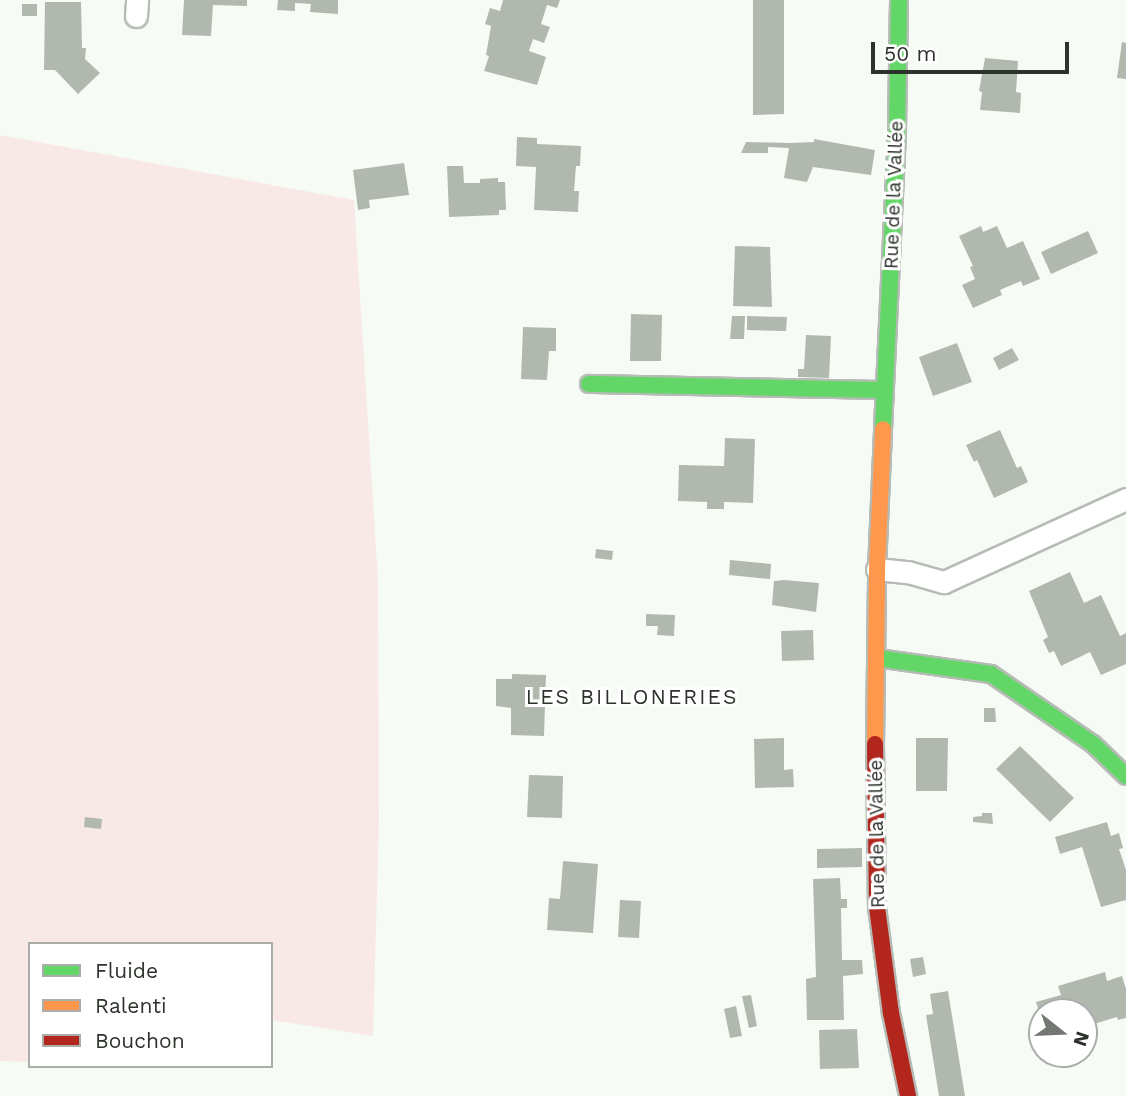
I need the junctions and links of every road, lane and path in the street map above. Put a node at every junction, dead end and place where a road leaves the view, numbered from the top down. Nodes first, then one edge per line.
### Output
1 (899, 0) edge
2 (589, 384) dead end
3 (885, 390) junction
4 (1126, 499) edge
5 (877, 569) junction
6 (877, 658) junction
7 (1126, 776) edge
8 (908, 1096) edge

1 - 3 street, Rue de la Vallée
2 - 3 street
3 - 5 street, Rue de la Vallée
4 - 5 street
5 - 6 street, Rue de la Vallée
6 - 7 street
6 - 8 street, Rue de la Vallée

